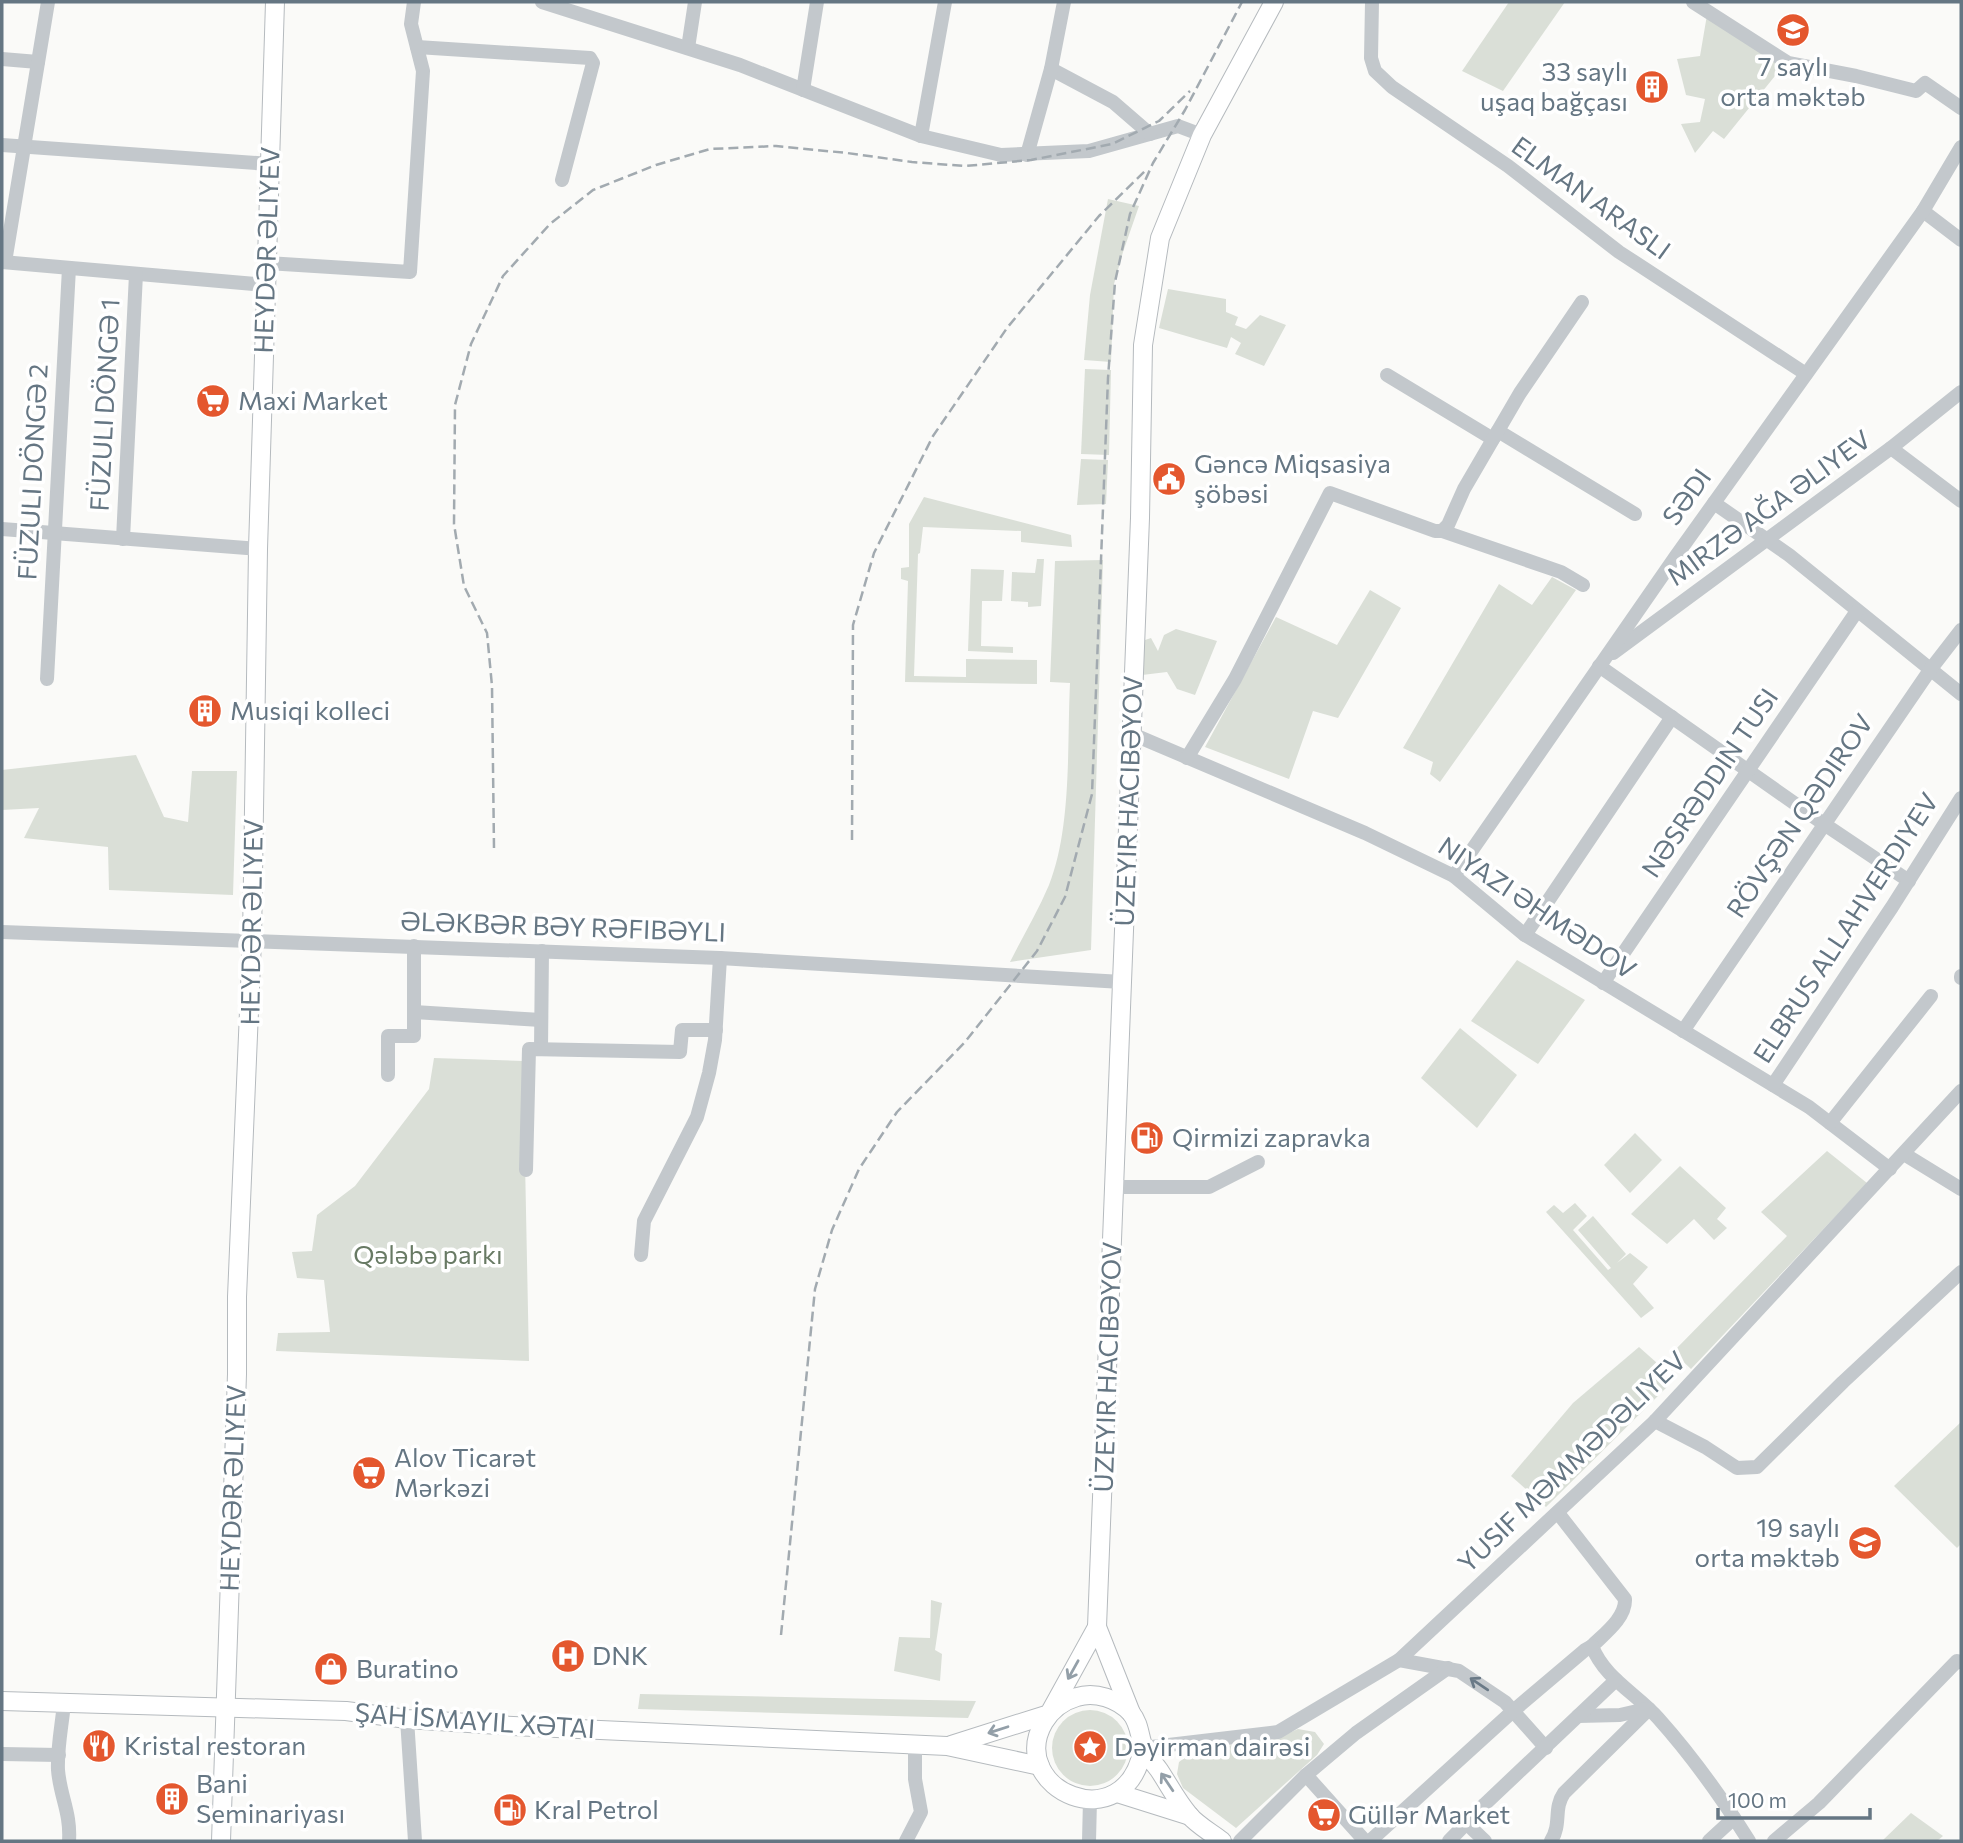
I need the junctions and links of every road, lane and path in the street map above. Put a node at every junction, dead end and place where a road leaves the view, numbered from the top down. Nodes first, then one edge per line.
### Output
1 (48, 2) edge
2 (275, 2) edge
3 (414, 2) edge
4 (542, 2) edge
5 (695, 2) edge
6 (817, 2) edge
7 (945, 2) edge
8 (1065, 2) edge
9 (1274, 2) edge
10 (1373, 2) edge
11 (1693, 2) edge
12 (566, 6) edge
13 (417, 47) junction
14 (688, 48) junction
15 (2, 59) edge
16 (38, 62) junction
17 (1051, 69) junction
18 (803, 90) junction
19 (1961, 108) edge
20 (1150, 134) junction
21 (1202, 135) junction
22 (921, 136) junction
23 (2, 145) edge
24 (25, 147) junction
25 (1961, 148) edge
26 (1027, 155) junction
27 (270, 164) junction
28 (562, 180) dead end
29 (1923, 211) junction
30 (1961, 240) edge
31 (3, 262) edge
32 (267, 263) junction
33 (69, 268) junction
34 (136, 274) junction
35 (266, 285) junction
36 (1583, 302) dead end
37 (1806, 374) junction
38 (1387, 376) dead end
39 (1961, 392) edge
40 (1495, 435) junction
41 (1891, 449) junction
42 (1961, 501) edge
43 (1714, 503) junction
44 (1634, 514) dead end
45 (2, 529) edge
46 (1442, 531) junction
47 (53, 533) junction
48 (123, 539) junction
49 (1769, 540) junction
50 (258, 549) junction
51 (1583, 585) dead end
52 (1857, 611) junction
53 (1961, 630) edge
54 (1601, 663) junction
55 (1930, 670) junction
56 (47, 679) dead end
57 (1961, 694) edge
58 (1672, 717) junction
59 (1132, 734) junction
60 (1187, 758) junction
61 (1748, 771) junction
62 (1961, 798) edge
63 (1824, 824) junction
64 (1454, 876) junction
65 (1909, 881) junction
66 (2, 932) edge
67 (1525, 935) junction
68 (252, 940) junction
69 (414, 946) junction
70 (542, 951) junction
71 (720, 958) junction
72 (1122, 982) junction
73 (1603, 983) junction
74 (1931, 996) dead end
75 (414, 1012) junction
76 (541, 1020) junction
77 (716, 1030) junction
78 (1683, 1031) junction
79 (541, 1049) junction
80 (388, 1075) dead end
81 (1773, 1086) junction
82 (1961, 1091) edge
83 (1830, 1123) junction
84 (1904, 1154) junction
85 (1258, 1162) dead end
86 (1890, 1169) junction
87 (526, 1170) dead end
88 (1115, 1187) junction
89 (1961, 1189) edge
90 (641, 1255) dead end
91 (1961, 1272) edge
92 (1655, 1421) junction
93 (1558, 1513) junction
94 (1097, 1627) junction
95 (1592, 1646) junction
96 (1399, 1660) junction
97 (1961, 1662) edge
98 (1448, 1668) junction
99 (1616, 1679) junction
100 (2, 1701) edge
101 (64, 1703) junction
102 (225, 1708) junction
103 (1649, 1709) junction
104 (1513, 1711) junction
105 (1049, 1714) junction
106 (1131, 1714) junction
107 (1578, 1716) junction
108 (407, 1719) junction
109 (915, 1744) junction
110 (947, 1746) junction
111 (1143, 1748) junction
112 (1546, 1748) junction
113 (2, 1754) edge
114 (59, 1755) junction
115 (1040, 1766) junction
116 (1306, 1775) junction
117 (1117, 1793) junction
118 (1090, 1800) junction
119 (1190, 1816) junction
120 (1734, 1818) junction
121 (1466, 1824) junction
122 (69, 1841) edge
123 (221, 1841) edge
124 (415, 1841) edge
125 (906, 1841) edge
126 (1089, 1841) edge
127 (1222, 1841) edge
128 (1240, 1841) edge
129 (1367, 1841) edge
130 (1449, 1841) edge
131 (1485, 1841) edge
132 (1551, 1841) edge
133 (1709, 1841) edge
134 (1749, 1841) edge
135 (1774, 1841) edge

1 - 16 street
2 - 27 main road, HEYDƏR ƏLIYEV
3 - 13 street
4 - 12 street
5 - 14 street
6 - 18 street
7 - 22 street
8 - 17 street
9 - 21 main road
10 - 37 street
11 - 19 street
12 - 14 street
13 - 28 street
13 - 32 street
14 - 18 street
15 - 16 street
16 - 24 street
17 - 20 street
17 - 26 street
18 - 22 street
20 - 21 street
20 - 26 street
21 - 59 main road
22 - 26 street
23 - 24 street
24 - 27 street
24 - 31 street
25 - 29 street, SƏDI
27 - 32 main road, HEYDƏR ƏLIYEV
29 - 30 street
29 - 37 street, SƏDI
31 - 33 street
32 - 35 main road, HEYDƏR ƏLIYEV
33 - 34 street
33 - 47 street, FÜZULI DÖNGƏ 2
34 - 35 street
34 - 48 street, FÜZULI DÖNGƏ 1
35 - 50 main road, HEYDƏR ƏLIYEV
36 - 40 street
37 - 43 street, SƏDI
38 - 40 street
39 - 41 street, MIRZƏ AĞA ƏLIYEV
40 - 44 street
40 - 46 street
41 - 42 street
41 - 49 street, MIRZƏ AĞA ƏLIYEV
43 - 49 street
43 - 54 street, SƏDI
45 - 47 street
46 - 51 street
46 - 60 street
47 - 48 street
47 - 56 street, FÜZULI DÖNGƏ 2
48 - 50 street
49 - 52 street
49 - 54 street, MIRZƏ AĞA ƏLIYEV
50 - 68 main road, HEYDƏR ƏLIYEV
52 - 55 street
52 - 61 street, NƏSRƏDDIN TUSI
53 - 55 street, RÖVŞƏN QƏDIROV
54 - 58 street
54 - 64 street, SƏDI
55 - 57 street
55 - 63 street, RÖVŞƏN QƏDIROV
58 - 61 street
58 - 67 street
59 - 60 street, NIYAZI ƏHMƏDOV
59 - 72 main road
60 - 64 street, NIYAZI ƏHMƏDOV
61 - 63 street
61 - 73 street, NƏSRƏDDIN TUSI
62 - 65 street, ELBRUS ALLAHVERDIYEV
63 - 65 street
63 - 78 street, RÖVŞƏN QƏDIROV
64 - 67 street, NIYAZI ƏHMƏDOV
65 - 81 street, ELBRUS ALLAHVERDIYEV
66 - 68 street, ƏLƏKBƏR BƏY RƏFIBƏYLI
67 - 73 street, NIYAZI ƏHMƏDOV
68 - 69 street, ƏLƏKBƏR BƏY RƏFIBƏYLI
68 - 102 main road, HEYDƏR ƏLIYEV
69 - 70 street, ƏLƏKBƏR BƏY RƏFIBƏYLI
69 - 75 street
70 - 71 street, ƏLƏKBƏR BƏY RƏFIBƏYLI
70 - 76 street
71 - 72 street, ƏLƏKBƏR BƏY RƏFIBƏYLI
71 - 77 street
72 - 88 main road
73 - 78 street, NIYAZI ƏHMƏDOV
74 - 83 street
75 - 76 street
75 - 80 street
76 - 79 street
77 - 79 street
77 - 90 street
78 - 81 street, NIYAZI ƏHMƏDOV
79 - 87 street
81 - 83 street, NIYAZI ƏHMƏDOV
82 - 84 street, YUSIF MƏMMƏDƏLIYEV
83 - 86 street, NIYAZI ƏHMƏDOV
84 - 86 street, YUSIF MƏMMƏDƏLIYEV
84 - 89 street
85 - 88 street
86 - 92 street, YUSIF MƏMMƏDƏLIYEV
88 - 94 main road
91 - 92 street
92 - 93 street, YUSIF MƏMMƏDƏLIYEV
93 - 95 street
93 - 96 street, YUSIF MƏMMƏDƏLIYEV
94 -> 105 main road
94 - 106 main road
95 - 99 street
95 - 104 street
96 - 98 street
96 - 111 street, YUSIF MƏMMƏDƏLIYEV
97 - 135 street
104 -> 98 street
98 - 116 street
99 - 103 street
99 - 107 street
100 - 101 main road
101 - 102 main road
101 - 114 street
102 - 108 main road
102 - 123 main road, HEYDƏR ƏLIYEV
103 - 107 street
103 - 120 street
103 - 132 street
104 - 112 street
104 - 129 street
105 - 106 main road
105 -> 110 main road
105 - 115 main road
106 - 111 main road
107 - 112 street
108 - 109 main road
108 - 124 street
109 - 110 main road
109 - 125 street
110 - 115 main road
111 - 117 main road
119 -> 111 main road
112 - 121 street
113 - 114 street
114 - 122 street
115 - 118 main road
116 - 128 street
116 - 129 street
117 - 118 main road
117 - 119 main road
118 - 126 street
119 - 127 main road
120 - 133 street
120 - 134 street
121 - 130 street
121 - 131 street

